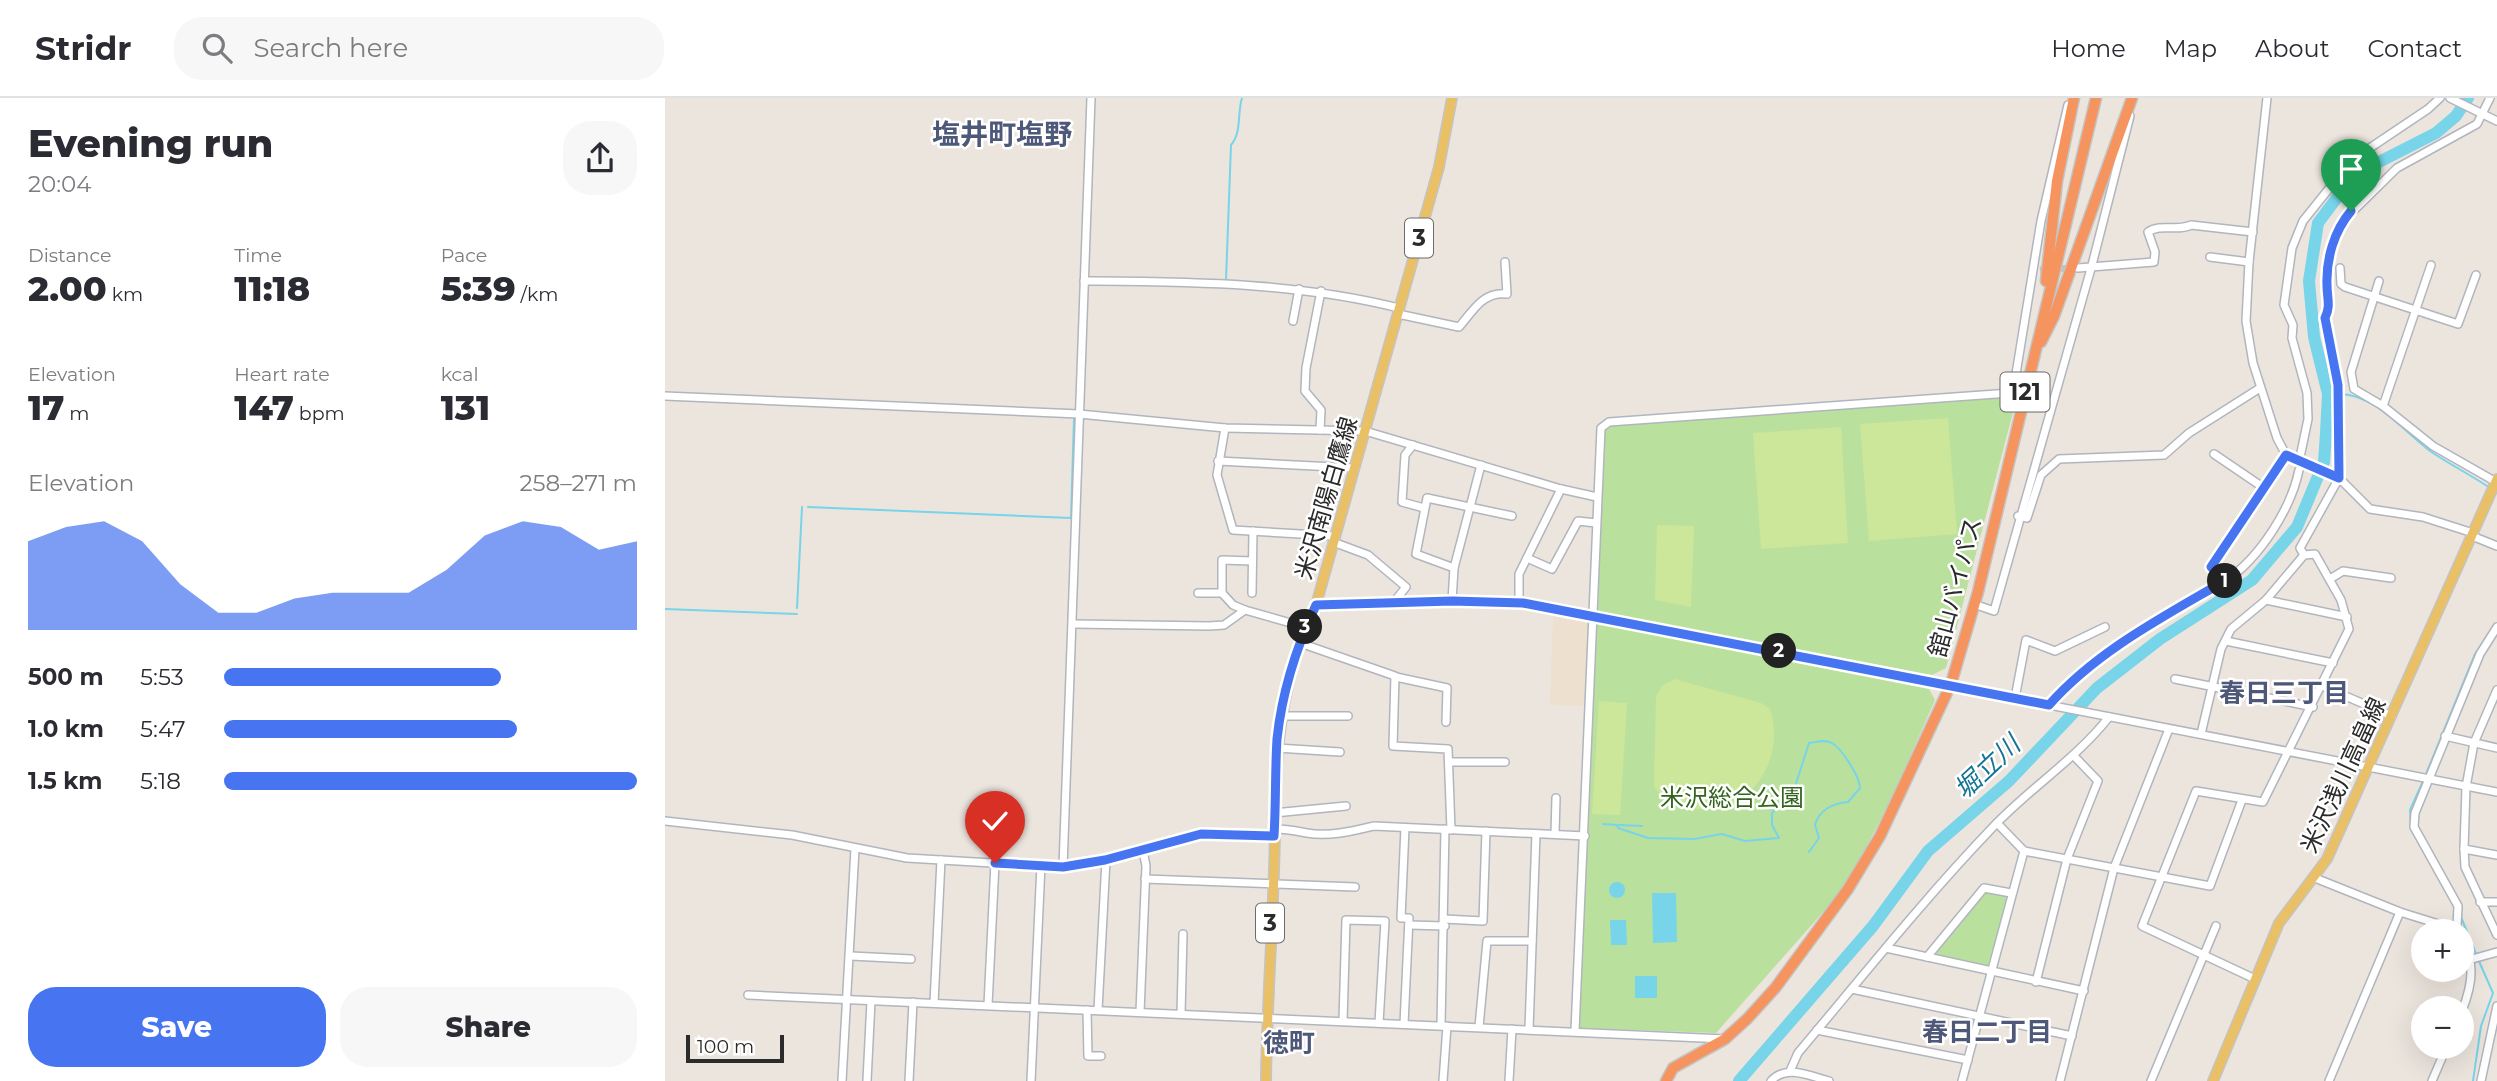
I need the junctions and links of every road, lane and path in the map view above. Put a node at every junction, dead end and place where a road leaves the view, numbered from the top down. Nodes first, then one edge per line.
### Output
1 (1091, 98) edge
2 (1452, 98) edge
3 (2072, 98) edge
4 (2096, 98) edge
5 (2133, 98) edge
6 (2267, 98) edge
7 (2440, 98) edge
8 (2450, 98) edge
9 (2490, 98) edge
10 (2484, 114) junction
11 (2497, 121) edge
12 (2253, 232) junction
13 (2210, 257) dead end
14 (2249, 261) junction
15 (1505, 262) dead end
16 (2092, 265) junction
17 (2431, 265) dead end
18 (2078, 268) tunnel mouth
19 (2340, 268) dead end
20 (2476, 275) dead end
21 (1084, 281) junction
22 (2379, 281) dead end
23 (1299, 289) junction
24 (1321, 291) junction
25 (2374, 297) junction
26 (1398, 311) junction
27 (2415, 311) junction
28 (1293, 321) dead end
29 (2034, 354) junction
30 (2260, 388) junction
31 (665, 396) edge
32 (2383, 406) junction
33 (1079, 414) junction
34 (1225, 428) junction
35 (1320, 430) junction
36 (1365, 431) junction
37 (1413, 445) junction
38 (2214, 454) dead end
39 (2286, 455) junction
40 (1218, 461) junction
41 (1481, 465) junction
42 (2300, 465) junction
43 (1354, 468) junction
44 (2339, 478) junction
45 (2496, 480) edge
46 (2264, 488) junction
47 (1561, 489) junction
48 (1597, 497) junction
49 (1470, 506) junction
50 (1424, 508) junction
51 (1512, 516) dead end
52 (2018, 516) junction
53 (1596, 523) junction
54 (1252, 531) junction
55 (2472, 535) junction
56 (1334, 539) junction
57 (2497, 546) edge
58 (2304, 555) junction
59 (1527, 558) junction
60 (1252, 561) junction
61 (1454, 568) junction
62 (2391, 578) dead end
63 (2228, 579) junction
64 (2330, 579) junction
65 (1198, 593) dead end
66 (1222, 593) junction
67 (1252, 593) dead end
68 (2266, 600) junction
69 (1452, 601) junction
70 (1394, 603) junction
71 (1519, 603) junction
72 (1974, 604) junction
73 (1316, 605) junction
74 (1245, 610) junction
75 (1593, 615) junction
76 (2347, 617) junction
77 (1073, 624) junction
78 (1305, 627) junction
79 (2105, 627) dead end
80 (2497, 627) edge
81 (2226, 641) junction
82 (1300, 643) junction
83 (2333, 663) junction
84 (1396, 677) junction
85 (2175, 679) dead end
86 (1951, 684) junction
87 (2322, 686) junction
88 (2215, 687) junction
89 (2497, 690) edge
90 (2015, 698) junction
91 (2051, 706) junction
92 (2494, 706) edge
93 (2313, 707) junction
94 (1281, 716) junction
95 (1348, 716) dead end
96 (2392, 716) junction
97 (2109, 717) junction
98 (1446, 722) dead end
99 (2169, 729) junction
100 (2201, 734) junction
101 (2445, 736) junction
102 (2474, 743) junction
103 (1277, 748) junction
104 (2497, 748) edge
105 (1340, 752) dead end
106 (2289, 752) junction
107 (2074, 756) junction
108 (1451, 762) junction
109 (1505, 762) dead end
110 (2369, 768) junction
111 (2429, 779) junction
112 (2466, 787) junction
113 (2497, 792) edge
114 (1556, 798) dead end
115 (2242, 800) junction
116 (1346, 806) dead end
117 (1274, 813) junction
118 (665, 821) edge
119 (1997, 823) junction
120 (1405, 828) junction
121 (1448, 830) junction
122 (1486, 831) junction
123 (1274, 832) junction
124 (1536, 834) junction
125 (1555, 834) junction
126 (1585, 836) junction
127 (855, 849) junction
128 (2464, 849) junction
129 (1143, 850) junction
130 (2024, 851) junction
131 (2497, 855) edge
132 (2067, 859) junction
133 (941, 860) junction
134 (1105, 860) junction
135 (995, 863) junction
136 (1041, 865) junction
137 (1063, 867) junction
138 (2114, 868) junction
139 (2163, 877) junction
140 (2315, 877) junction
141 (1145, 878) junction
142 (1271, 882) junction
143 (1355, 887) dead end
144 (2011, 893) junction
145 (2480, 902) junction
146 (2497, 902) edge
147 (2400, 912) junction
148 (2422, 919) edge
149 (2459, 919) edge
150 (1445, 923) junction
151 (1409, 925) junction
152 (2216, 926) dead end
153 (1182, 934) dead end
154 (2497, 936) edge
155 (1532, 941) junction
156 (1886, 948) junction
157 (2497, 952) edge
158 (851, 956) junction
159 (1927, 957) junction
160 (2204, 957) junction
161 (2474, 958) edge
162 (911, 959) dead end
163 (1991, 972) junction
164 (2255, 979) junction
165 (2036, 982) junction
166 (1852, 989) junction
167 (2084, 991) junction
168 (748, 995) dead end
169 (848, 1000) junction
170 (871, 1001) junction
171 (913, 1002) junction
172 (934, 1003) junction
173 (988, 1005) junction
174 (2497, 1006) edge
175 (1034, 1009) junction
176 (1087, 1010) junction
177 (1098, 1010) junction
178 (1140, 1012) junction
179 (1181, 1014) junction
180 (1980, 1016) junction
181 (1267, 1018) junction
182 (1343, 1021) junction
183 (1379, 1023) junction
184 (1404, 1024) junction
185 (1444, 1025) junction
186 (1479, 1027) junction
187 (1512, 1029) junction
188 (1529, 1029) junction
189 (1817, 1030) junction
190 (1574, 1031) junction
191 (2072, 1036) junction
192 (1725, 1039) junction
193 (1101, 1056) dead end
194 (2441, 1059) edge
195 (1968, 1060) junction
196 (1790, 1071) junction
197 (2063, 1080) edge
198 (842, 1081) edge
199 (867, 1081) edge
200 (909, 1081) edge
201 (1031, 1081) edge
202 (1266, 1081) edge
203 (1443, 1081) edge
204 (1509, 1081) edge
205 (1666, 1081) edge
206 (1771, 1081) edge
207 (1829, 1081) edge
208 (1962, 1081) edge
209 (2151, 1081) edge
210 (2213, 1081) edge
211 (2329, 1081) edge
212 (2432, 1081) edge
213 (2480, 1081) edge

1 - 21 street
2 - 26 main road, 米沢南陽白鷹線 / 3
3 - 29 highway
3 - 48 street
4 - 29 highway, 舘山バイパス / 121
5 - 16 street
5 - 29 highway
6 - 12 street
7 - 42 street
8 - 10 street
9 - 10 street
10 - 11 street
10 - 44 street
12 - 14 street
12 - 16 street
13 - 14 street
14 - 30 street
15 - 26 street
16 - 18 street
16 - 52 street
17 - 27 street
19 - 25 street
20 - 27 street
21 - 23 street
21 - 33 street
22 - 25 street
23 - 24 street
23 - 28 street
24 - 26 street
24 - 35 street
25 - 27 street
25 - 32 street
26 - 36 main road, 米沢南陽白鷹線 / 3
27 - 32 street
29 - 72 highway, 舘山バイパス / 121
30 - 39 street
30 - 52 street
31 - 33 street
32 - 45 street
33 - 34 street
33 - 77 street
34 - 35 street
34 - 40 street
35 - 36 street
36 - 37 street
36 - 43 main road, 米沢南陽白鷹線 / 3
37 - 41 street
37 - 50 street
38 - 46 street
39 - 42 street
39 - 46 street
40 - 43 street
40 - 54 street
41 - 47 street
41 - 49 street
42 - 44 street
42 - 63 street
43 - 56 main road, 米沢南陽白鷹線 / 3
44 - 55 street
44 - 58 street
45 - 55 main road, 米沢浅川高畠線
46 - 63 street
47 - 48 street
47 - 59 street
48 - 53 street
49 - 50 street
49 - 51 street
49 - 61 street
50 - 61 street
52 - 72 street
53 - 59 street
53 - 75 street
54 - 56 street
54 - 60 street
55 - 57 street
55 - 96 main road, 米沢浅川高畠線
56 - 70 street
56 - 73 main road, 米沢南陽白鷹線 / 3
58 - 64 street
58 - 68 street
59 - 71 street
60 - 66 street
60 - 67 street
61 - 69 street
62 - 64 street
63 - 91 street
64 - 76 street
65 - 66 street
66 - 74 street
68 - 76 street
68 - 81 street
69 - 70 street
69 - 71 street
70 - 73 street
71 - 75 street
72 - 86 highway, 舘山バイパス / 121
73 - 78 main road, 米沢南陽白鷹線 / 3
74 - 77 street
74 - 78 street
75 - 86 street
75 - 126 street
76 - 83 street
77 - 137 street
78 - 82 main road, 米沢南陽白鷹線 / 3
79 - 90 street
80 - 101 street
81 - 83 street
81 - 88 street
82 - 84 street
82 - 94 main road, 米沢南陽白鷹線 / 3
83 - 87 street
84 - 98 street
84 - 108 street
85 - 88 street
86 - 90 street
86 - 192 highway, 舘山バイパス / 121
87 - 93 street
87 - 96 street
88 - 93 street
88 - 100 street
89 - 92 street
90 - 91 street
91 - 97 street
92 - 102 street
93 - 106 street
94 - 95 street
94 - 103 main road, 米沢南陽白鷹線 / 3
96 - 110 main road, 米沢浅川高畠線
97 - 99 street
97 - 107 street
99 - 100 street
99 - 138 street
100 - 106 street
101 - 102 street
101 - 111 street
102 - 104 street
102 - 112 street
103 - 105 street
103 - 117 main road, 米沢南陽白鷹線 / 3
106 - 110 street
106 - 115 street
107 - 119 street
107 - 132 street
108 - 109 street
108 - 121 street
110 - 111 street
110 - 140 main road, 米沢浅川高畠線
111 - 112 street
111 - 149 street
112 - 113 street
112 - 128 street
114 - 125 street
115 - 139 street
115 - 139 street
116 - 117 street
117 - 123 main road, 米沢南陽白鷹線 / 3
118 - 127 street
119 - 130 street
119 - 156 street
120 - 121 street
120 - 123 street
120 - 151 street
121 - 122 street
121 - 150 street
122 - 124 street
122 - 150 street
123 - 129 street
123 - 142 main road, 米沢南陽白鷹線 / 3
124 - 125 street
124 - 155 street
125 - 126 street
126 - 190 street
127 - 133 street
127 - 158 street
128 - 131 street
128 - 145 street
129 - 134 street
129 - 141 street
130 - 132 street
130 - 144 street
132 - 138 street
132 - 165 street
133 - 135 street
133 - 172 street
134 - 137 street
134 - 177 street
135 - 136 street
135 - 173 street
136 - 137 street
136 - 175 street
138 - 139 street
138 - 167 street
139 - 160 street
140 - 147 street
140 - 164 main road, 米沢浅川高畠線
141 - 142 street
141 - 178 street
142 - 143 street
142 - 181 main road, 米沢南陽白鷹線 / 3
144 - 159 street
144 - 163 street
145 - 146 street
145 - 154 street
147 - 148 street
147 - 211 street
150 - 151 street
150 - 185 street
151 - 184 street
152 - 160 street
153 - 179 street
155 - 186 street
155 - 188 street
156 - 159 street
156 - 166 street
157 - 161 street
158 - 162 street
158 - 169 street
159 - 163 street
160 - 164 street
160 - 209 street
163 - 165 street
163 - 180 street
164 - 210 main road, 米沢浅川高畠線
165 - 167 street
166 - 180 street
166 - 189 street
167 - 191 street
168 - 169 street
169 - 170 street
169 - 198 street
170 - 171 street
170 - 199 street
171 - 172 street
171 - 200 street
172 - 173 street
173 - 175 street
174 - 213 street
175 - 176 street
175 - 201 street
176 - 177 street
176 - 193 street
177 - 178 street
178 - 179 street
179 - 181 street
180 - 191 street
180 - 195 street
181 - 182 street
181 - 202 main road, 米沢南陽白鷹線 / 3
182 - 183 street
182 - 183 street
183 - 184 street
184 - 185 street
185 - 186 street
185 - 203 street
186 - 187 street
187 - 188 street
187 - 204 street
188 - 190 street
189 - 195 street
189 - 196 street
190 - 192 street
191 - 197 street
192 - 205 highway, 舘山バイパス / 121
194 - 212 street
195 - 208 street
196 - 206 street
196 - 207 street

